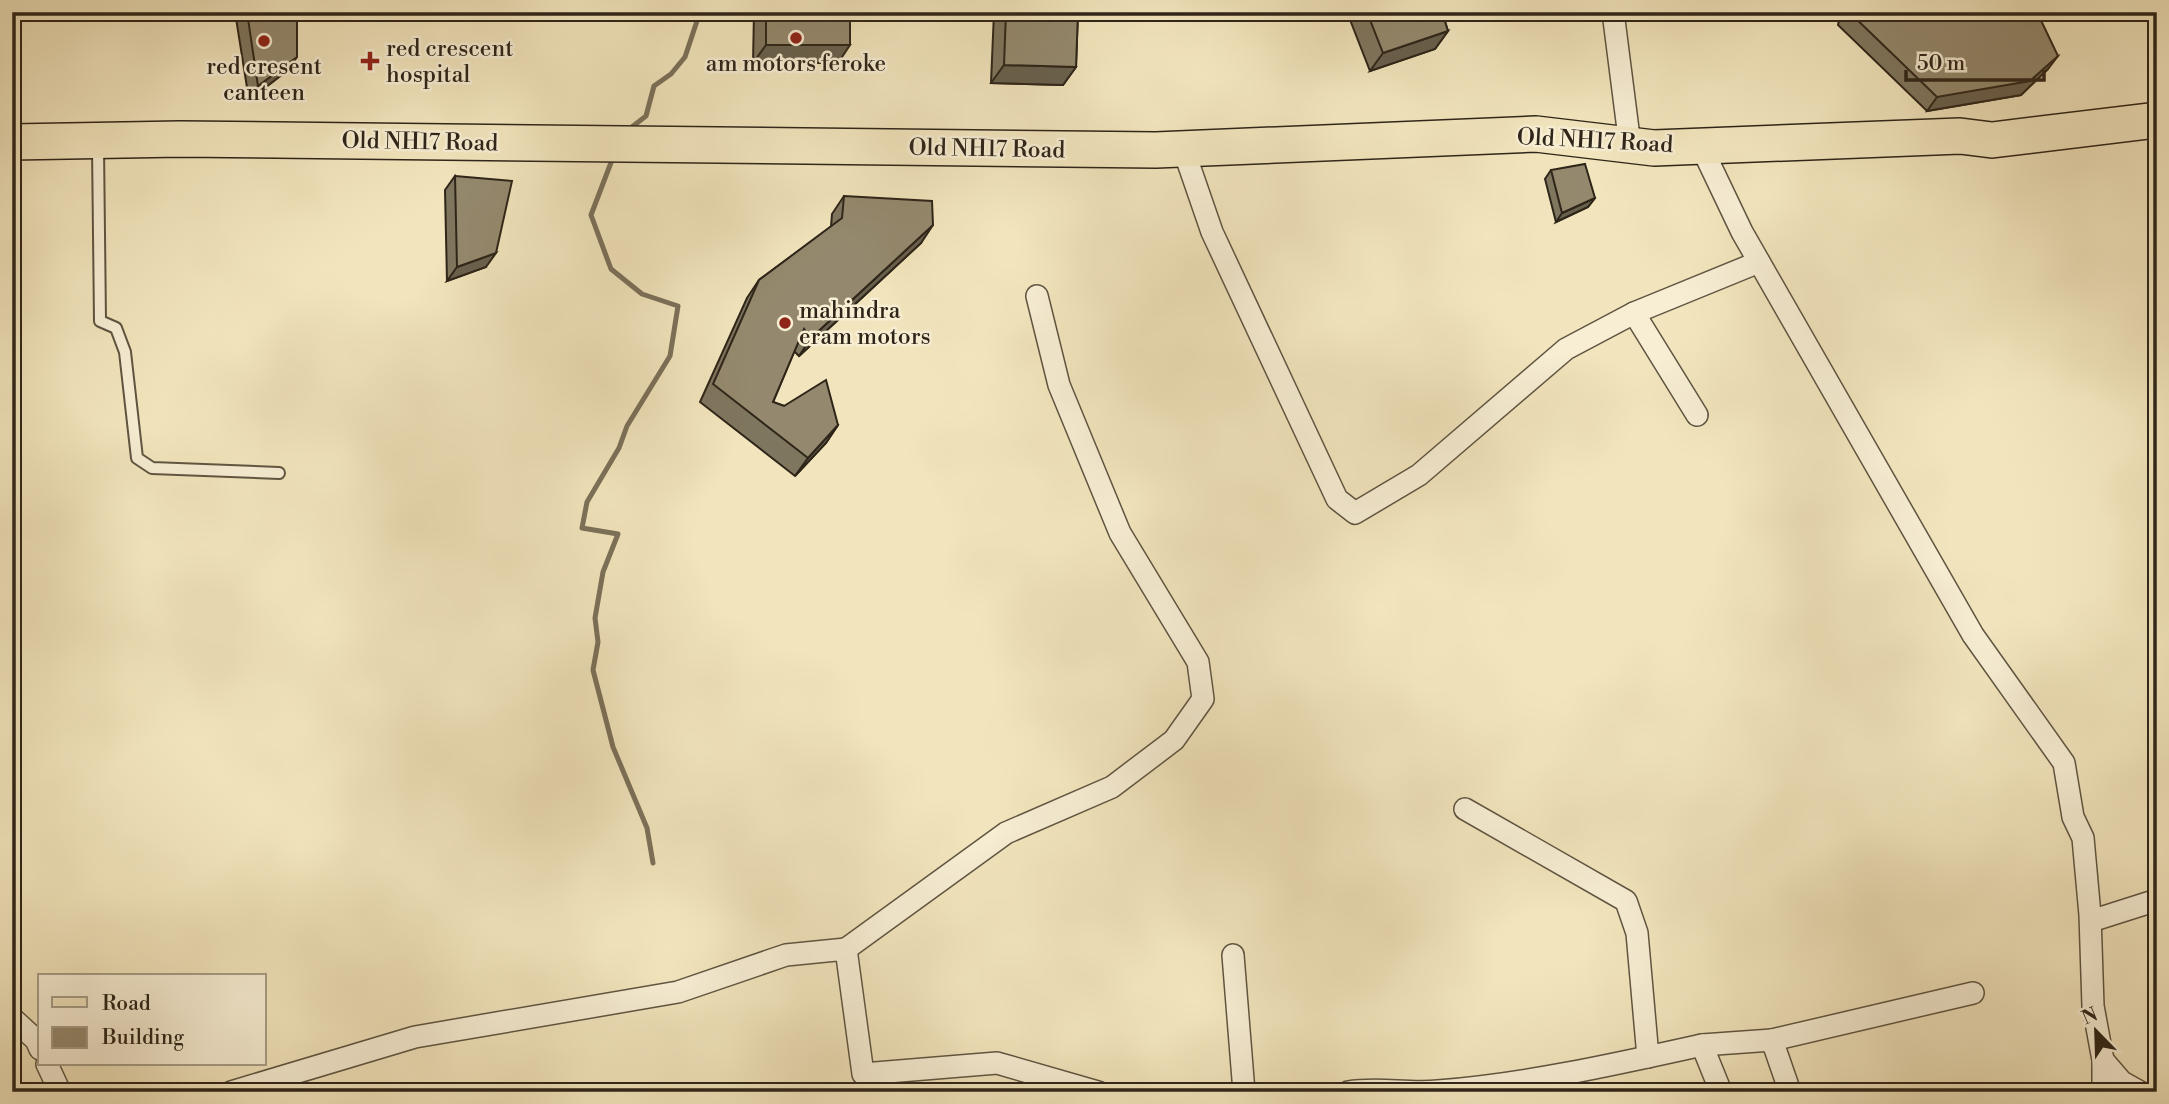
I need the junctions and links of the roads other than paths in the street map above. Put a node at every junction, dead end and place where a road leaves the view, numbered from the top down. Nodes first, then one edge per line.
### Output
1 (1613, 12) edge
2 (2157, 105) edge
3 (2157, 120) edge
4 (1960, 136) junction
5 (98, 140) junction
6 (12, 142) edge
7 (1700, 144) junction
8 (1630, 145) junction
9 (1183, 148) junction
10 (1759, 262) junction
11 (1037, 296) dead end
12 (1634, 313) junction
13 (1697, 415) dead end
14 (279, 472) dead end
15 (1465, 809) dead end
16 (2157, 900) edge
17 (2091, 921) junction
18 (846, 949) junction
19 (1233, 955) dead end
20 (1973, 993) dead end
21 (12, 1018) edge
22 (1772, 1040) junction
23 (38, 1044) edge
24 (1702, 1045) junction
25 (1648, 1057) junction
26 (48, 1066) edge
27 (2111, 1089) edge
28 (60, 1092) edge
29 (231, 1092) edge
30 (1098, 1092) edge
31 (1244, 1092) edge
32 (1348, 1092) edge
33 (1721, 1092) edge
34 (1790, 1092) edge

1 - 8 street
2 - 4 main road, Old NH17 Road
3 - 4 main road, Old NH17 Road
4 - 7 main road, Old NH17 Road
5 - 6 main road, Old NH17 Road
5 - 9 main road, Old NH17 Road
5 - 14 lane
7 - 8 main road, Old NH17 Road
7 - 10 street
8 - 9 main road, Old NH17 Road
9 - 12 street
10 - 12 street
10 - 17 street
11 - 18 street
12 - 13 street
15 - 25 street
16 - 17 street
17 - 27 street
18 - 29 street
18 - 30 street
19 - 31 street
20 - 22 street
21 - 23 street
22 - 24 street
22 - 34 street
24 - 25 street
24 - 33 street
25 - 32 street
26 - 28 street

